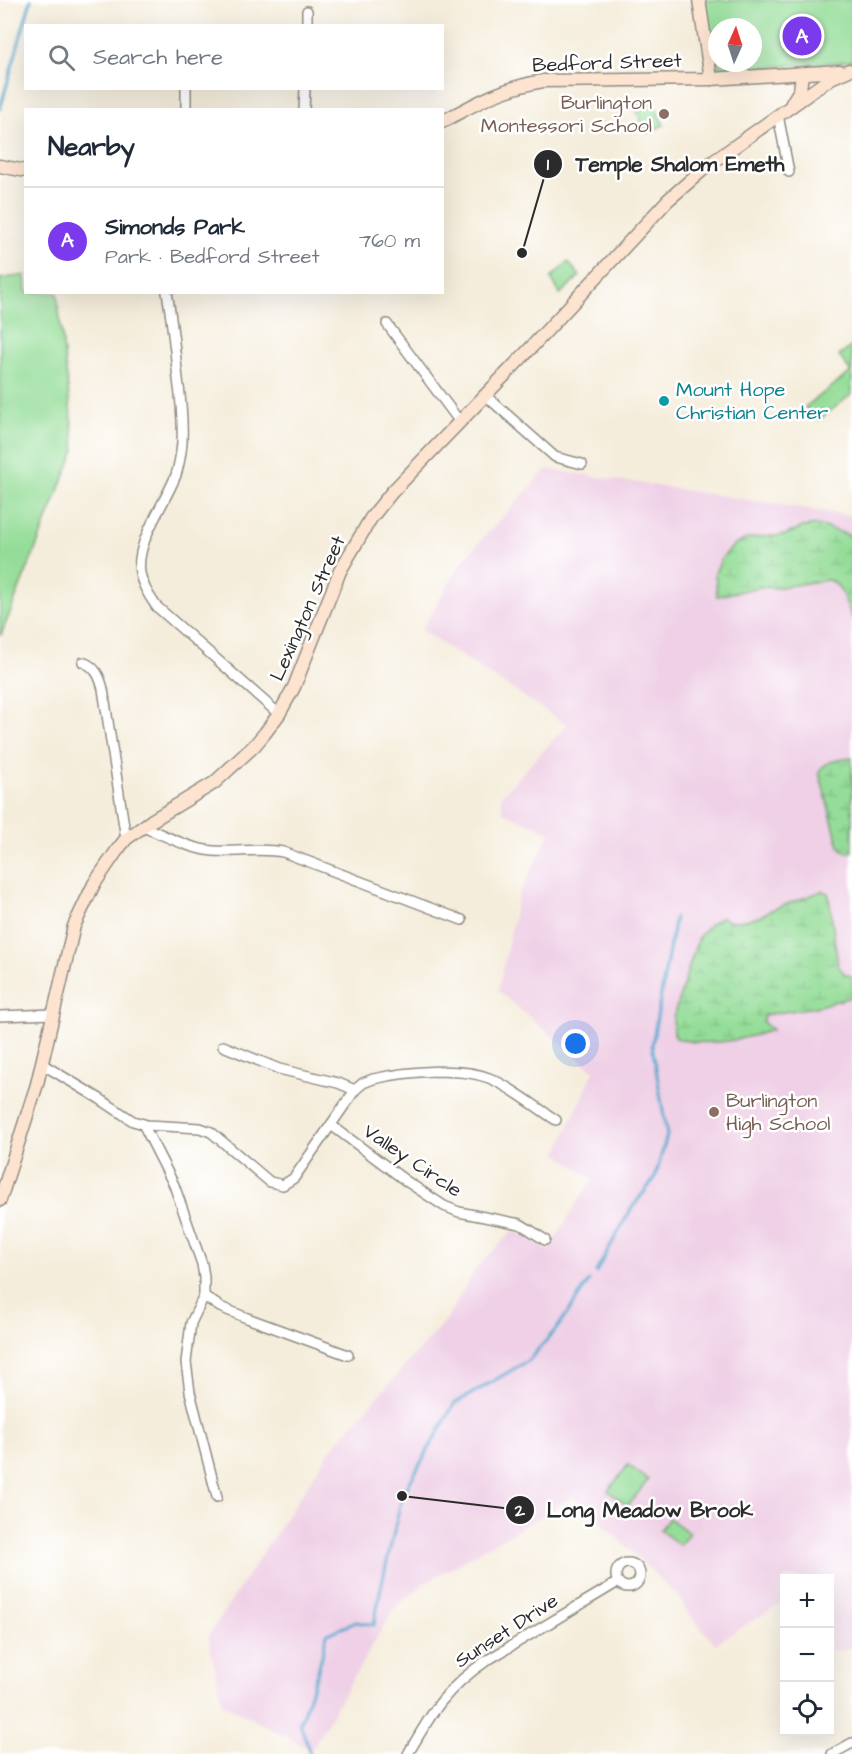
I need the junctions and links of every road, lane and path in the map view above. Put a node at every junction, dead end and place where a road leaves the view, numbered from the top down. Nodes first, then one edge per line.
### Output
1 (699, 0) edge
2 (307, 11) dead end
3 (307, 24) edge
4 (850, 70) edge
5 (802, 74) junction
6 (711, 79) junction
7 (186, 90) edge
8 (305, 90) edge
9 (186, 108) edge
10 (304, 108) edge
11 (782, 112) junction
12 (444, 121) edge
13 (0, 166) edge
14 (24, 171) edge
15 (789, 172) dead end
16 (167, 294) edge
17 (387, 324) dead end
18 (485, 395) junction
19 (460, 422) junction
20 (582, 464) dead end
21 (83, 662) dead end
22 (279, 714) junction
23 (143, 827) junction
24 (126, 839) junction
25 (462, 920) dead end
26 (53, 1014) junction
27 (0, 1016) edge
28 (223, 1046) dead end
29 (42, 1064) junction
30 (355, 1090) junction
31 (556, 1120) dead end
32 (143, 1124) junction
33 (331, 1125) junction
34 (0, 1200) edge
35 (545, 1240) dead end
36 (204, 1296) junction
37 (348, 1355) dead end
38 (217, 1497) dead end
39 (618, 1582) dead end
40 (852, 1743) edge
41 (408, 1754) edge
42 (832, 1754) edge

1 - 6 street
2 - 3 street
4 - 5 street, Bedford Street
4 - 11 street, Lexington Street
5 - 6 street, Bedford Street
5 - 11 street, Lexington Street
6 - 12 street, Bedford Street
7 - 9 street
8 - 10 street
11 - 15 street
11 - 18 street, Lexington Street
13 - 14 street
16 - 22 street
17 - 19 street
18 - 19 street, Lexington Street
18 - 20 street
19 - 22 street, Lexington Street
21 - 24 street
22 - 23 street, Lexington Street
23 - 24 street, Lexington Street
23 - 25 street
24 - 26 street, Lexington Street
26 - 27 street
26 - 29 street, Lexington Street
28 - 30 street
29 - 32 street
29 - 34 street, Lexington Street
30 - 31 street
30 - 33 street
32 - 33 street
32 - 36 street
33 - 35 street, Valley Circle
36 - 37 street
36 - 38 street
39 - 41 street, Sunset Drive
40 - 42 street

